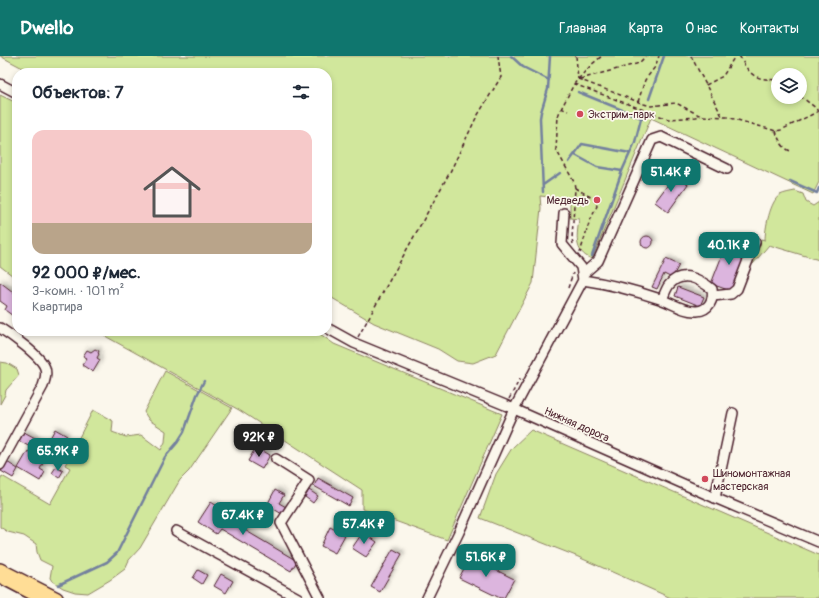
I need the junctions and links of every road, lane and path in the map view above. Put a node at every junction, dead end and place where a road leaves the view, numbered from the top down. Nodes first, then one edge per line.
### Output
1 (498, 56) edge
2 (576, 56) edge
3 (602, 56) edge
4 (646, 56) edge
5 (660, 56) edge
6 (691, 56) edge
7 (735, 56) edge
8 (739, 56) edge
9 (578, 79) junction
10 (771, 80) edge
11 (0, 84) edge
12 (574, 84) junction
13 (706, 85) junction
14 (12, 90) edge
15 (807, 101) edge
16 (638, 102) junction
17 (562, 108) junction
18 (568, 111) dead end
19 (819, 111) edge
20 (701, 116) junction
21 (722, 116) junction
22 (776, 131) junction
23 (791, 151) dead end
24 (726, 169) dead end
25 (575, 188) junction
26 (564, 213) dead end
27 (755, 242) dead end
28 (583, 277) junction
29 (713, 296) junction
30 (662, 300) junction
31 (0, 328) edge
32 (332, 331) edge
33 (357, 340) dead end
34 (514, 409) junction
35 (733, 413) dead end
36 (276, 459) dead end
37 (0, 465) edge
38 (715, 498) junction
39 (176, 530) dead end
40 (819, 542) edge
41 (0, 569) edge
42 (0, 577) edge
43 (40, 598) edge
44 (57, 598) edge
45 (298, 598) edge
46 (320, 598) edge
47 (427, 598) edge

1 - 33 path
2 - 9 path
3 - 9 path
4 - 9 path
5 - 16 path
6 - 13 path
7 - 13 path
8 - 10 path
9 - 12 path
9 - 16 path
11 - 14 street
12 - 17 path
12 - 20 path
13 - 21 path
15 - 19 path
16 - 20 path
17 - 18 path
17 - 25 path
19 - 22 path
20 - 21 path
21 - 22 path
22 - 23 path
24 - 28 street
25 - 25 path
26 - 28 street
27 - 29 street
28 - 30 street
28 - 34 street
29 - 30 street
29 - 30 street
31 - 37 street
32 - 34 street, Нижняя дорога
34 - 38 street, Нижняя дорога
34 - 47 street
35 - 38 street
36 - 46 street
38 - 40 street, Нижняя дорога
39 - 45 street
41 - 44 main road
42 - 43 main road

